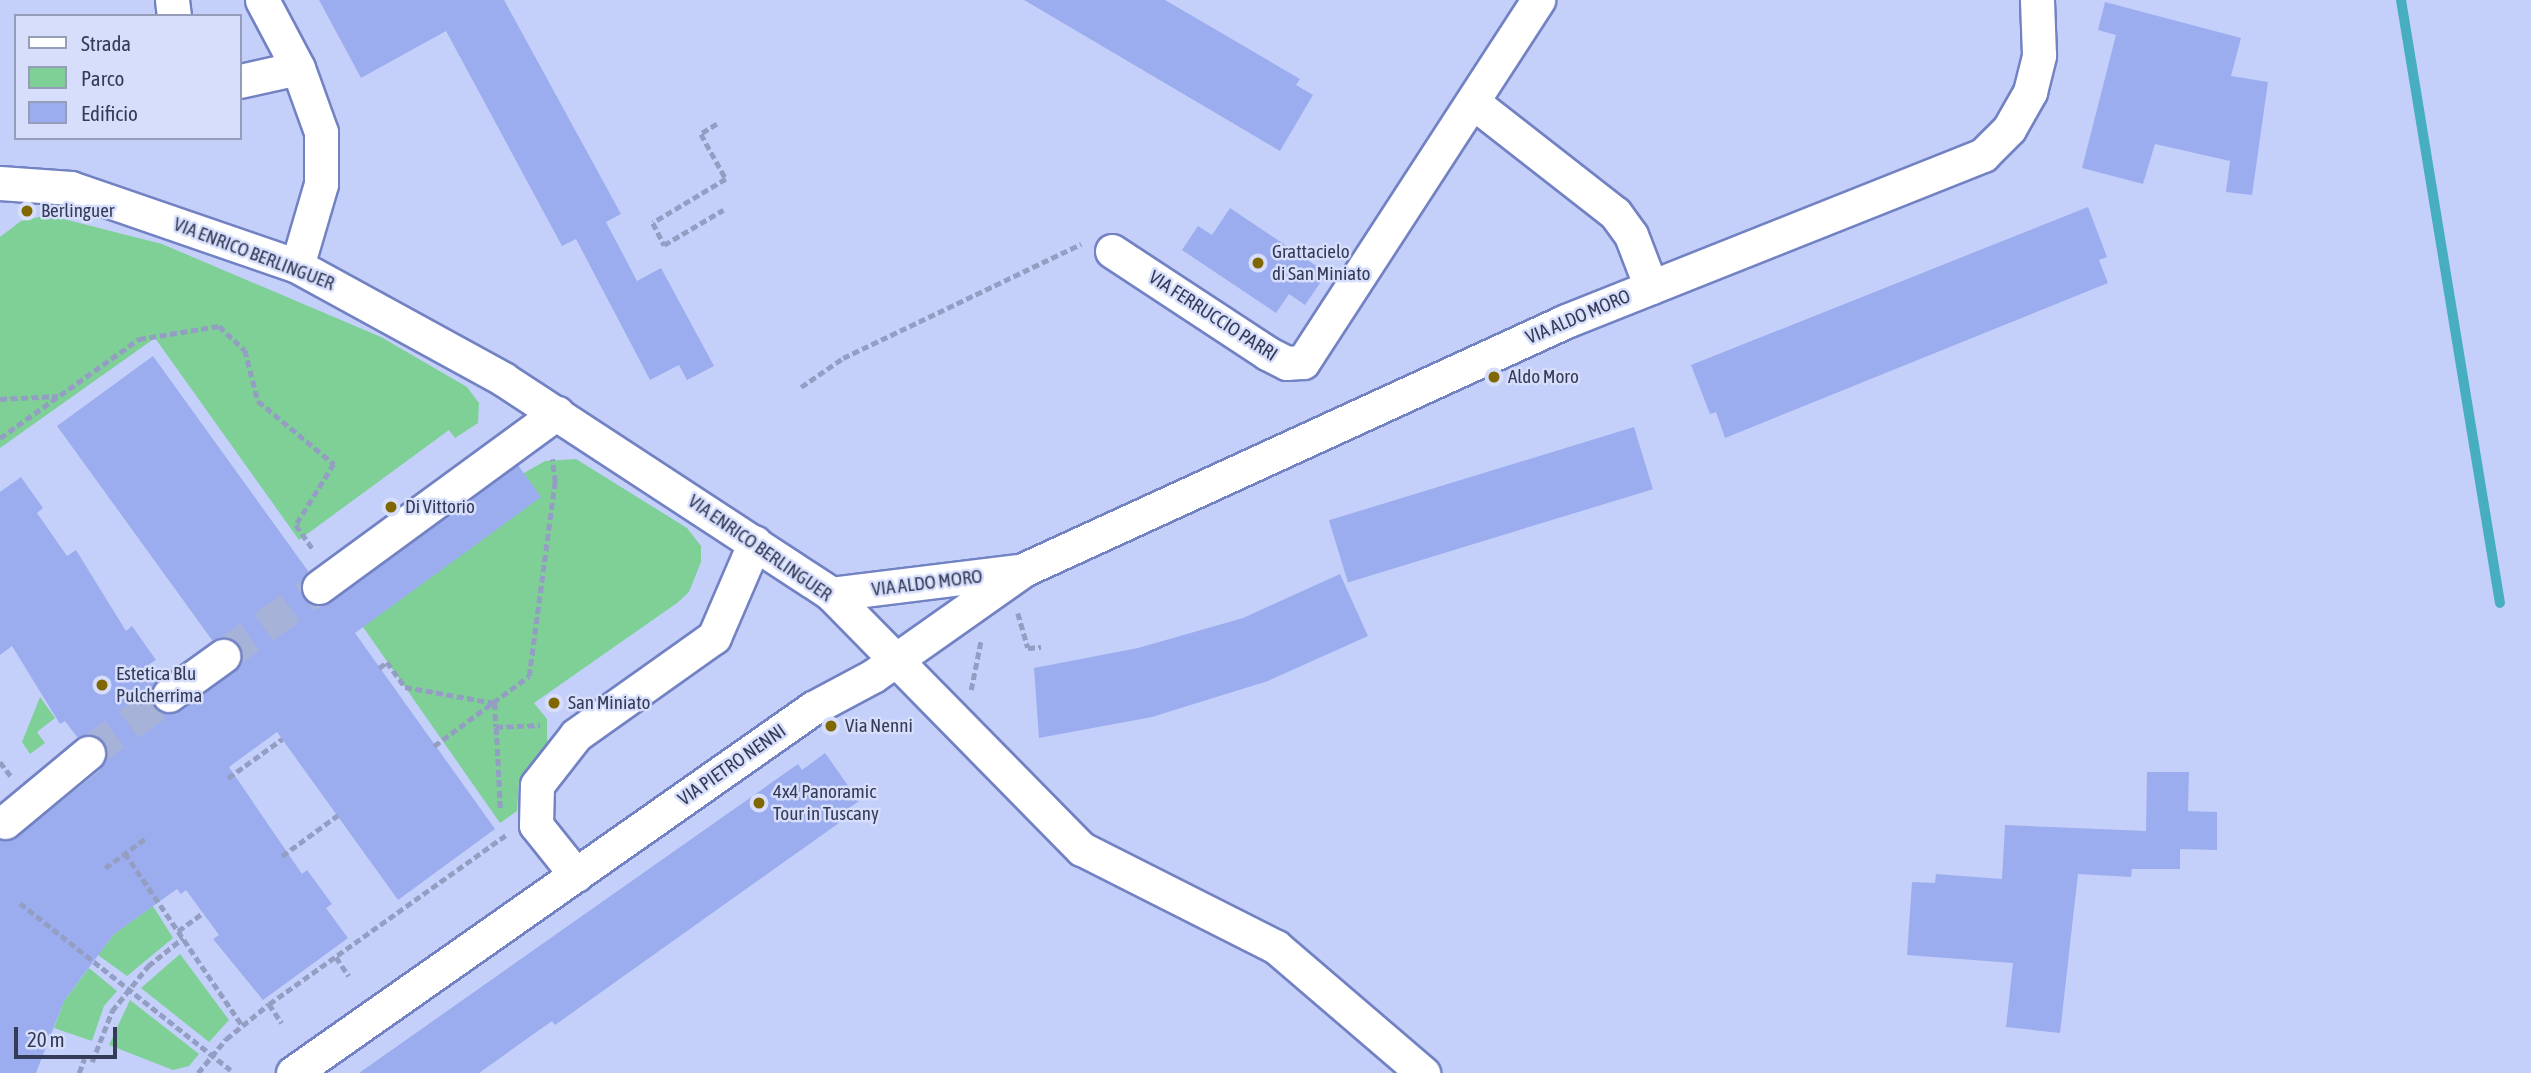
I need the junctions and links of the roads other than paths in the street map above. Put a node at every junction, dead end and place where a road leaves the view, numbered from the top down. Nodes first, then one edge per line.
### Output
1 (262, 0) edge
2 (1538, 0) edge
3 (2037, 0) edge
4 (298, 68) junction
5 (242, 81) edge
6 (1474, 103) junction
7 (4, 187) edge
8 (1112, 251) road end
9 (298, 266) junction
10 (1651, 287) junction
11 (557, 413) junction
12 (755, 542) junction
13 (1023, 570) junction
14 (320, 572) tunnel mouth
15 (831, 594) junction
16 (223, 656) tunnel mouth
17 (892, 662) junction
18 (170, 695) tunnel mouth
19 (88, 753) tunnel mouth
20 (5, 822) dead end
21 (576, 875) junction
22 (293, 1073) edge
23 (1423, 1073) edge

1 - 4 street
2 - 6 street, VIA FERRUCCIO PARRI
3 - 10 street, VIA ALDO MORO
4 - 5 street
4 - 9 street
6 - 8 street, VIA FERRUCCIO PARRI
6 - 10 street
7 - 9 street, VIA ENRICO BERLINGUER
9 - 11 street, VIA ENRICO BERLINGUER
10 - 13 street, VIA ALDO MORO
11 - 12 street, VIA ENRICO BERLINGUER
11 - 14 street
12 - 15 street, VIA ENRICO BERLINGUER
12 - 21 street
13 - 15 street, VIA ALDO MORO
13 - 17 street, VIA ALDO MORO
15 - 17 street, VIA ENRICO BERLINGUER
16 - 18 street
17 - 21 street, VIA PIETRO NENNI
17 - 23 street, VIA ENRICO BERLINGUER
19 - 20 street
21 - 22 street, VIA PIETRO NENNI

